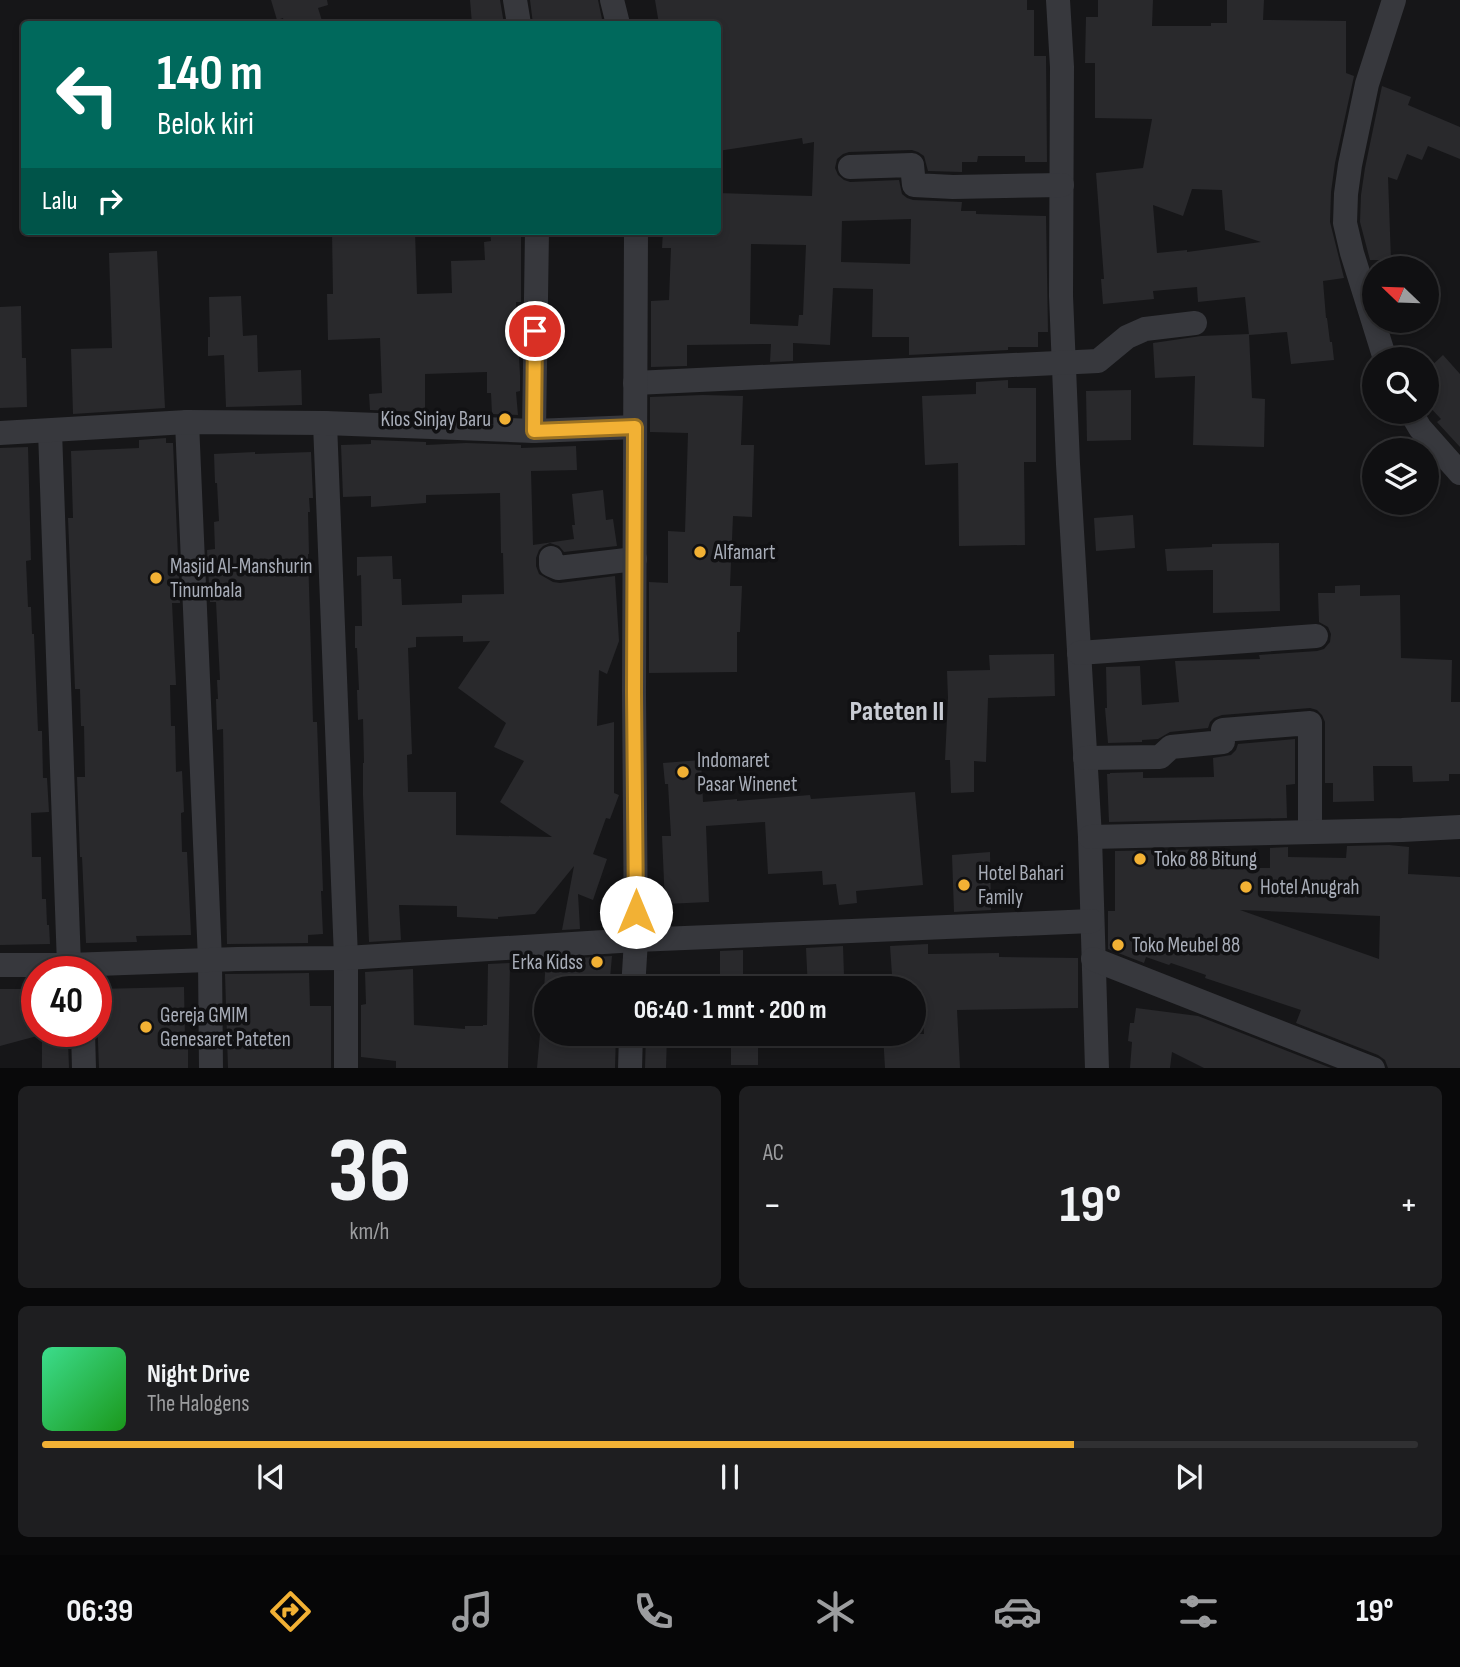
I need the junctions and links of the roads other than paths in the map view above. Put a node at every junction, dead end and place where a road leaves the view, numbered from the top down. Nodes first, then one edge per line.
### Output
1 (515, 0) edge
2 (612, 0) edge
3 (1058, 0) edge
4 (1394, 0) edge
5 (518, 21) edge
6 (617, 21) edge
7 (850, 167) dead end
8 (1062, 185) junction
9 (537, 235) edge
10 (636, 235) edge
11 (1195, 323) dead end
12 (1381, 347) edge
13 (1064, 362) junction
14 (635, 383) junction
15 (187, 422) junction
16 (325, 424) junction
17 (1418, 424) edge
18 (635, 427) junction
19 (50, 431) junction
20 (534, 431) junction
21 (0, 433) edge
22 (1460, 473) edge
23 (551, 558) dead end
24 (635, 559) junction
25 (1317, 636) dead end
26 (1079, 653) junction
27 (1085, 758) junction
28 (1460, 827) edge
29 (1310, 832) junction
30 (1090, 837) junction
31 (1092, 921) junction
32 (636, 940) junction
33 (77, 956) edge
34 (346, 958) junction
35 (1093, 959) junction
36 (210, 960) junction
37 (0, 965) edge
38 (112, 965) edge
39 (21, 966) edge
40 (635, 976) edge
41 (631, 1046) edge
42 (83, 1047) edge
43 (84, 1068) edge
44 (211, 1068) edge
45 (346, 1068) edge
46 (630, 1068) edge
47 (1097, 1068) edge
48 (1370, 1068) edge

1 - 5 street
2 - 6 street
3 - 8 street
4 - 12 street
7 - 8 street
8 - 13 street
9 - 20 street
10 - 14 street
11 - 13 street
13 - 14 street
13 - 26 street
14 - 18 street
15 - 16 street
15 - 19 street
15 - 36 street
16 - 20 street
16 - 34 street
17 - 22 street
18 - 20 street
18 - 24 street
19 - 21 street
19 - 33 street
23 - 24 street
24 - 32 street
25 - 26 street
26 - 27 street
27 - 29 street
27 - 30 street
28 - 29 street
29 - 30 street
30 - 31 street
31 - 32 street
31 - 35 street
32 - 34 street
32 - 40 street
34 - 36 street
34 - 45 street
35 - 47 street
35 - 48 street
36 - 38 street
36 - 44 street
37 - 39 street
41 - 46 street
42 - 43 street

